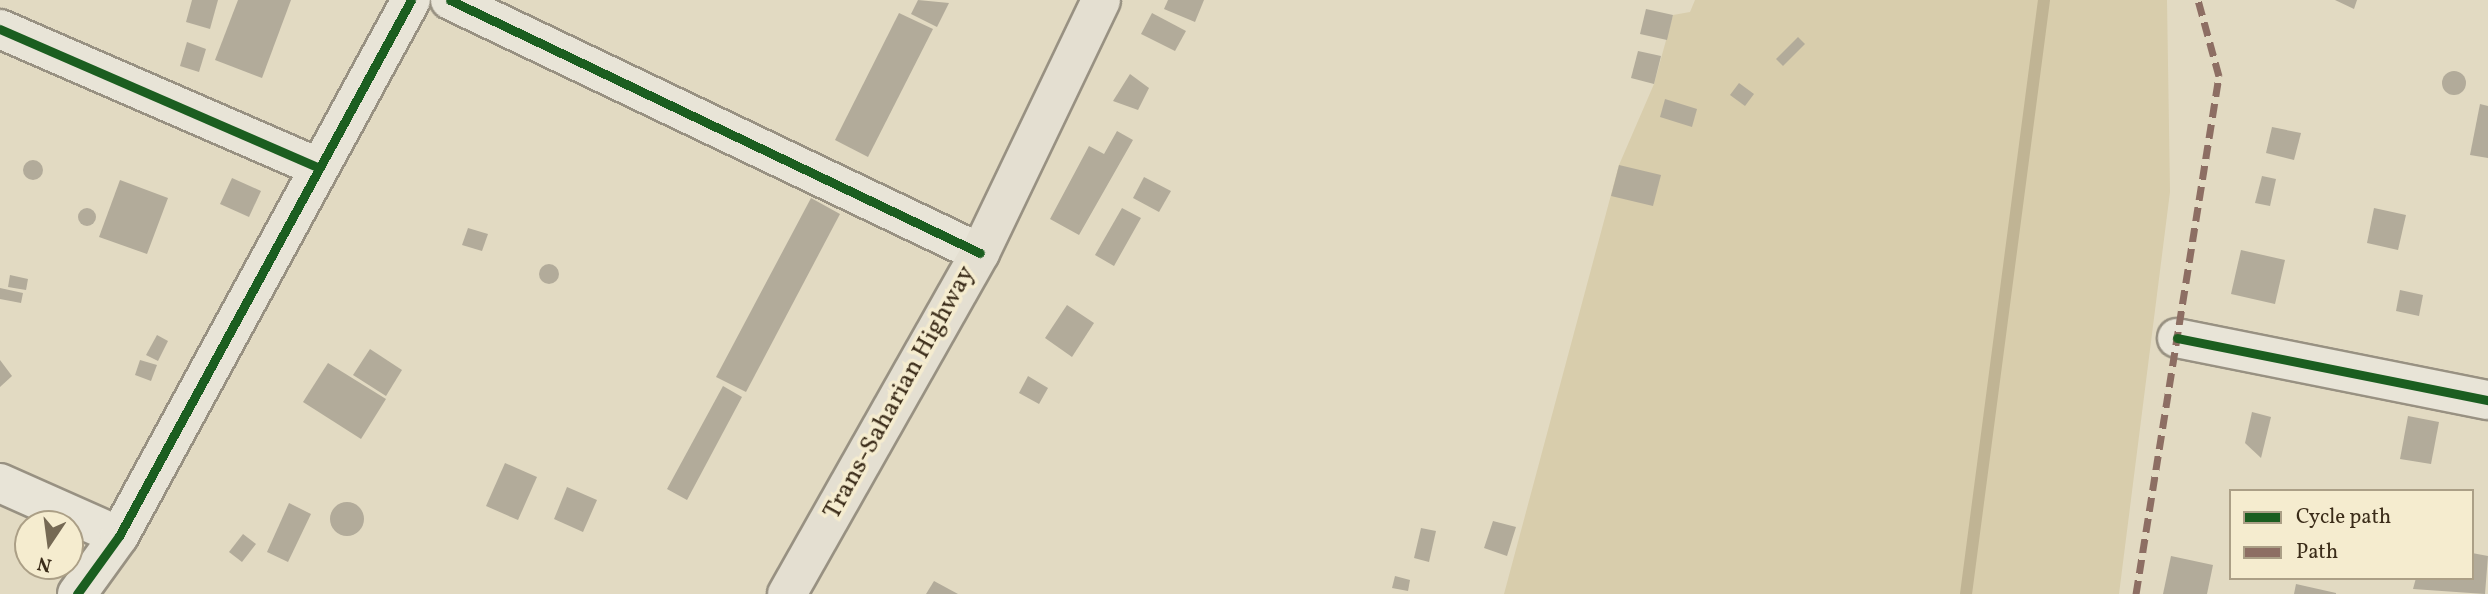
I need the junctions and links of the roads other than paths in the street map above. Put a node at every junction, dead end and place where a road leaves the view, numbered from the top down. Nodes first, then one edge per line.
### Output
1 (411, 0) edge
2 (450, 0) edge
3 (1101, 0) edge
4 (0, 29) edge
5 (319, 168) junction
6 (980, 253) junction
7 (2177, 338) dead end
8 (2488, 400) edge
9 (0, 483) edge
10 (118, 536) junction
11 (77, 594) edge
12 (787, 594) edge

1 - 5 street
2 - 6 street
3 - 6 highway, Trans-Saharian Highway
4 - 5 street
5 - 10 street
6 - 12 highway, Trans-Saharian Highway
7 - 8 street
9 - 10 street
10 - 11 street

